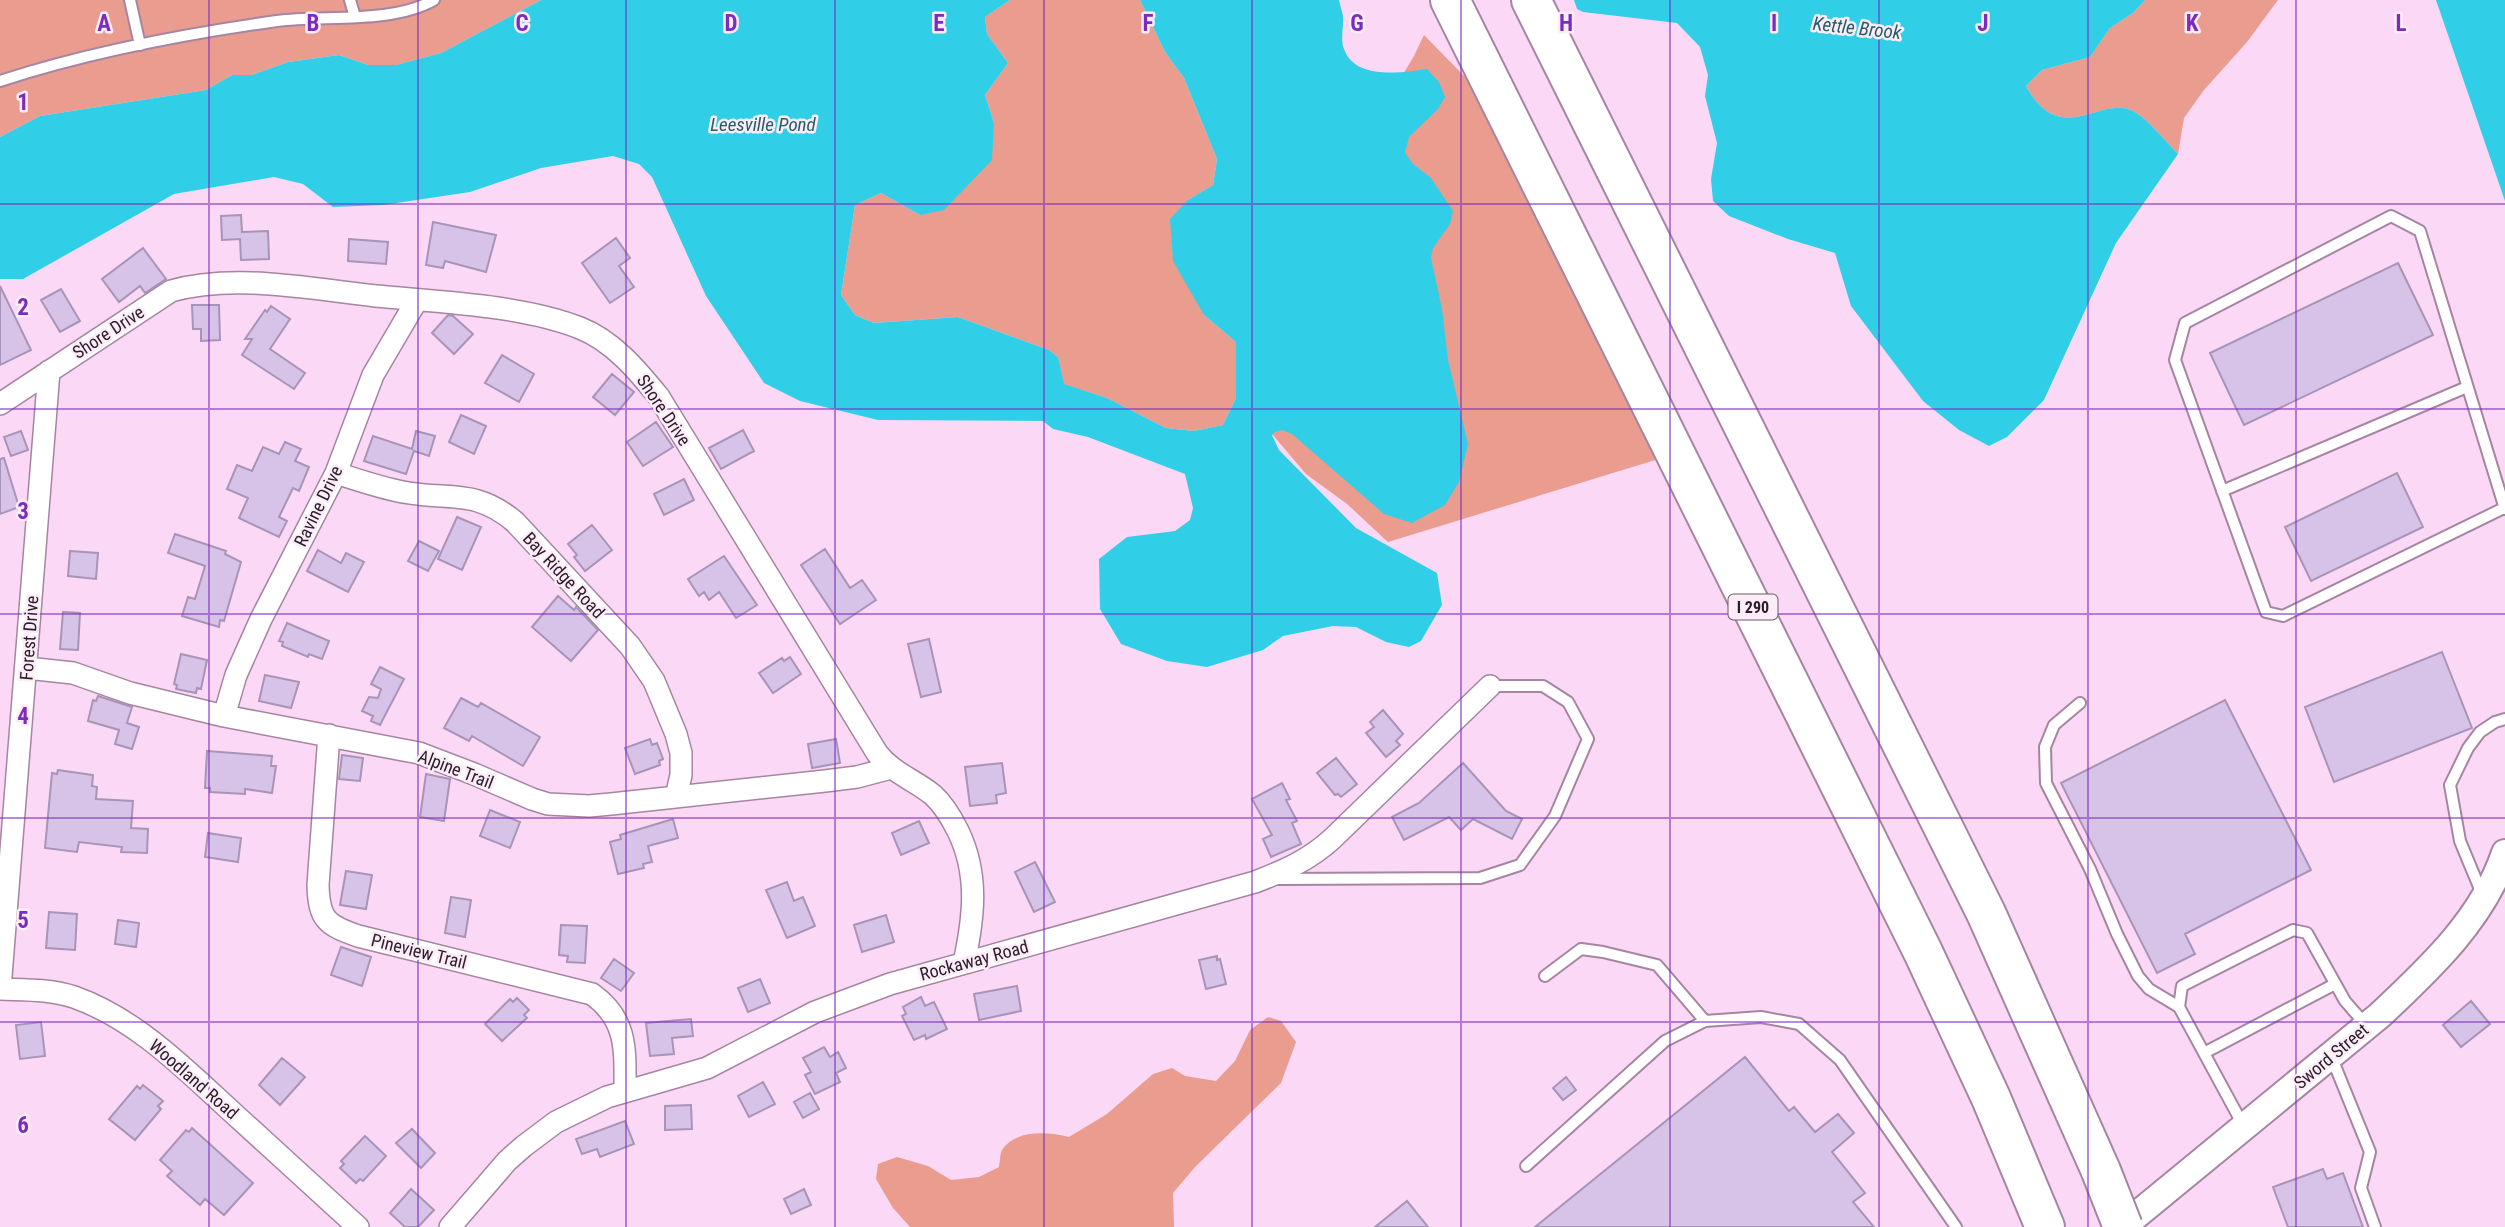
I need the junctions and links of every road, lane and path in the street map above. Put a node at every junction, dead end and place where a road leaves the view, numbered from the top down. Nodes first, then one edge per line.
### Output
1 (130, 0) edge
2 (351, 0) edge
3 (435, 0) edge
4 (1450, 0) edge
5 (1531, 0) edge
6 (355, 17) junction
7 (140, 45) junction
8 (0, 81) edge
9 (417, 300) junction
10 (49, 371) junction
11 (2467, 387) junction
12 (0, 404) edge
13 (336, 473) junction
14 (2222, 491) junction
15 (2504, 509) edge
16 (27, 668) junction
17 (1490, 686) joint
18 (2080, 704) dead end
19 (224, 716) junction
20 (2505, 719) edge
21 (329, 735) junction
22 (891, 768) junction
23 (676, 797) junction
24 (2505, 853) edge
25 (1264, 878) junction
26 (2484, 898) junction
27 (964, 963) junction
28 (1545, 976) dead end
29 (2335, 984) junction
30 (0, 989) edge
31 (2179, 1007) junction
32 (1705, 1021) junction
33 (2367, 1026) junction
34 (2204, 1053) junction
35 (2331, 1056) junction
36 (625, 1091) junction
37 (2245, 1127) junction
38 (1526, 1166) dead end
39 (2043, 1224) edge
40 (358, 1227) edge
41 (450, 1227) edge
42 (1956, 1227) edge
43 (2122, 1227) edge
44 (2375, 1227) edge

1 - 7 lane
2 - 6 lane
3 - 6 lane
4 - 39 highway, I 290
5 - 43 highway, bridge
6 - 7 lane
7 - 8 lane
9 - 10 street, Shore Drive
9 - 13 street, Ravine Drive
9 - 22 street, Shore Drive
10 - 12 street, Shore Drive
10 - 16 street, Forest Drive
11 - 14 lane
11 - 14 lane
11 - 15 lane
13 - 19 street, Ravine Drive
13 - 23 street, Bay Ridge Road
14 - 15 lane
16 - 19 street, Alpine Trail
16 - 30 street, Forest Drive
17 - 25 street, Rockaway Road
17 - 25 lane
18 - 31 lane
19 - 21 street, Alpine Trail
20 - 26 lane
21 - 23 street, Alpine Trail
21 - 36 street, Pineview Trail
22 - 23 street, Alpine Trail
22 - 27 street, Shore Drive
24 - 26 street, Sword Street
25 - 27 street, Rockaway Road
26 - 33 street, Sword Street
27 - 36 street, Rockaway Road
28 - 32 lane
29 - 31 lane
29 - 33 lane
29 - 34 lane
30 - 40 street, Woodland Road
31 - 34 lane
32 - 38 lane
32 - 42 lane
33 - 35 street, Sword Street
34 - 37 lane
35 - 37 street, Sword Street
35 - 44 lane
36 - 41 street, Rockaway Road
37 - 43 street, Sword Street

